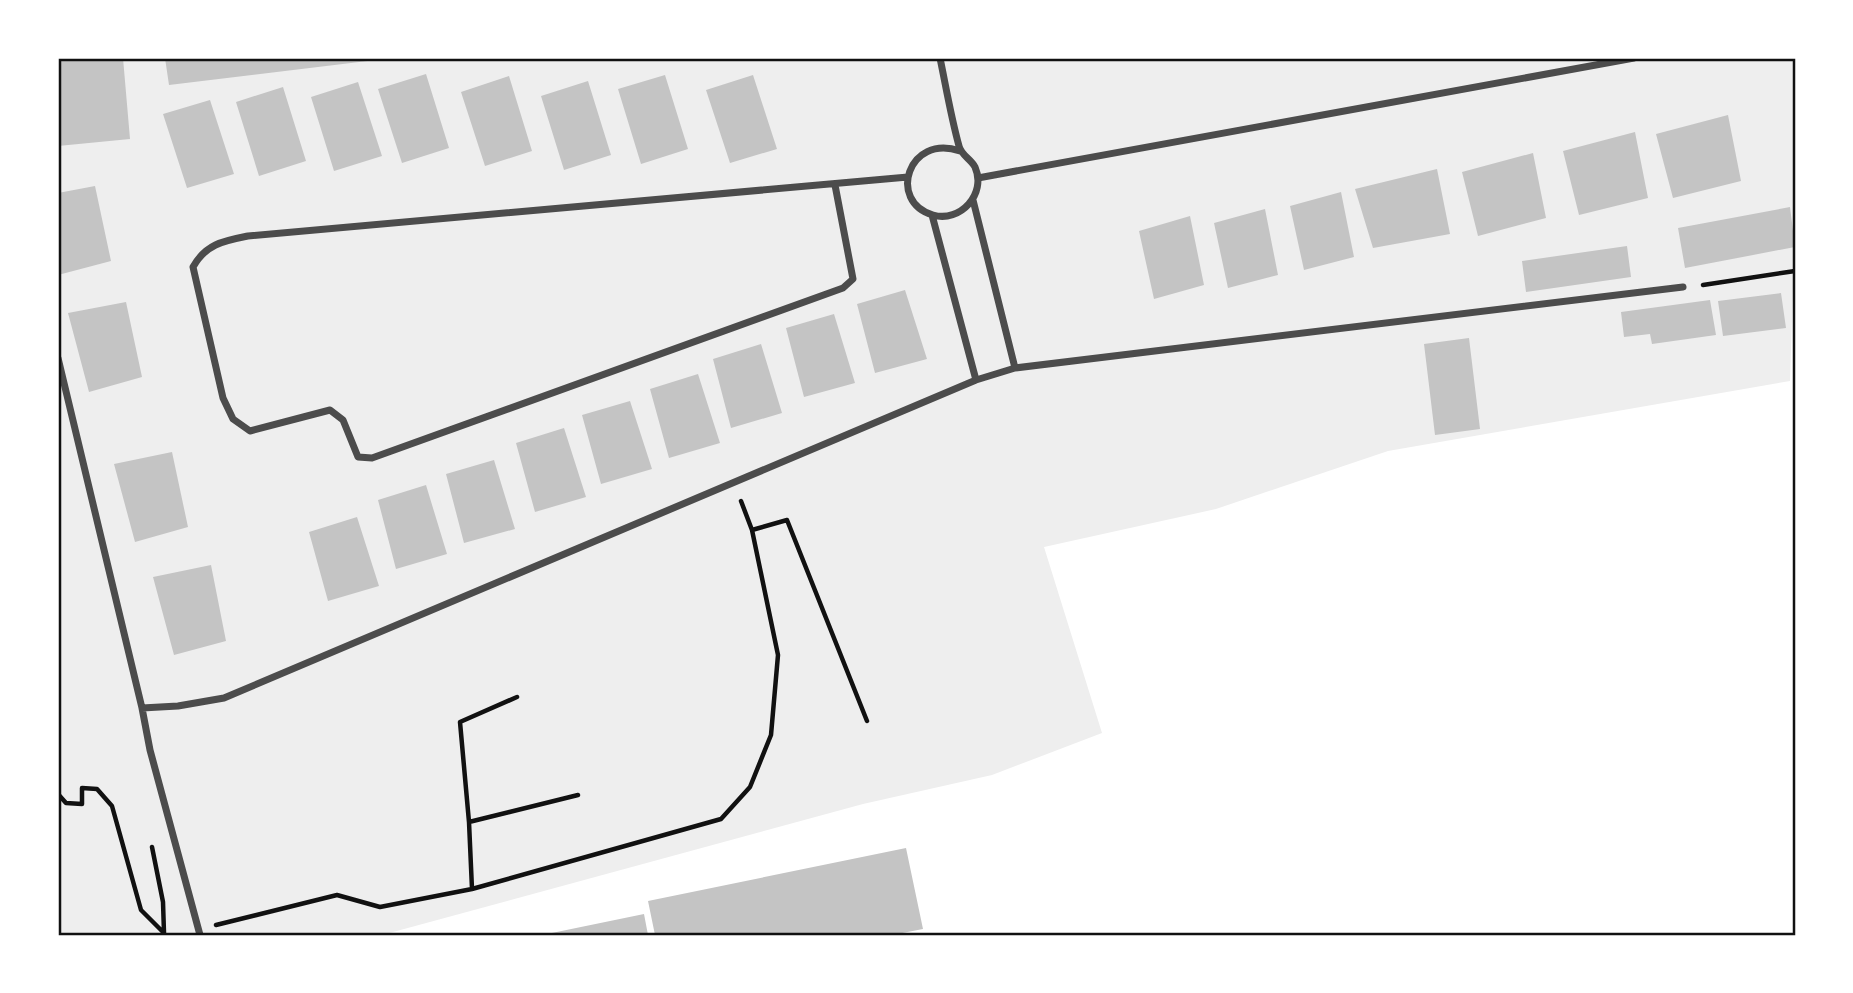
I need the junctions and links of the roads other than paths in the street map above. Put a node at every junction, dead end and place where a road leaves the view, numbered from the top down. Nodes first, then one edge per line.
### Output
1 (940, 58) edge
2 (1634, 58) edge
3 (960, 151) junction
4 (908, 177) junction
5 (978, 178) junction
6 (835, 185) junction
7 (973, 200) junction
8 (932, 215) junction
9 (1683, 288) road end
10 (58, 358) edge
11 (1015, 368) junction
12 (976, 380) junction
13 (142, 708) junction
14 (200, 932) edge

1 - 3 street
2 - 5 street
3 - 4 street
3 - 5 street
4 - 6 street
4 - 8 street
5 - 7 street
6 - 6 street
7 - 8 street
7 - 11 street
8 - 12 street
9 - 11 street
10 - 13 street
11 - 12 street
12 - 13 street
13 - 14 street

